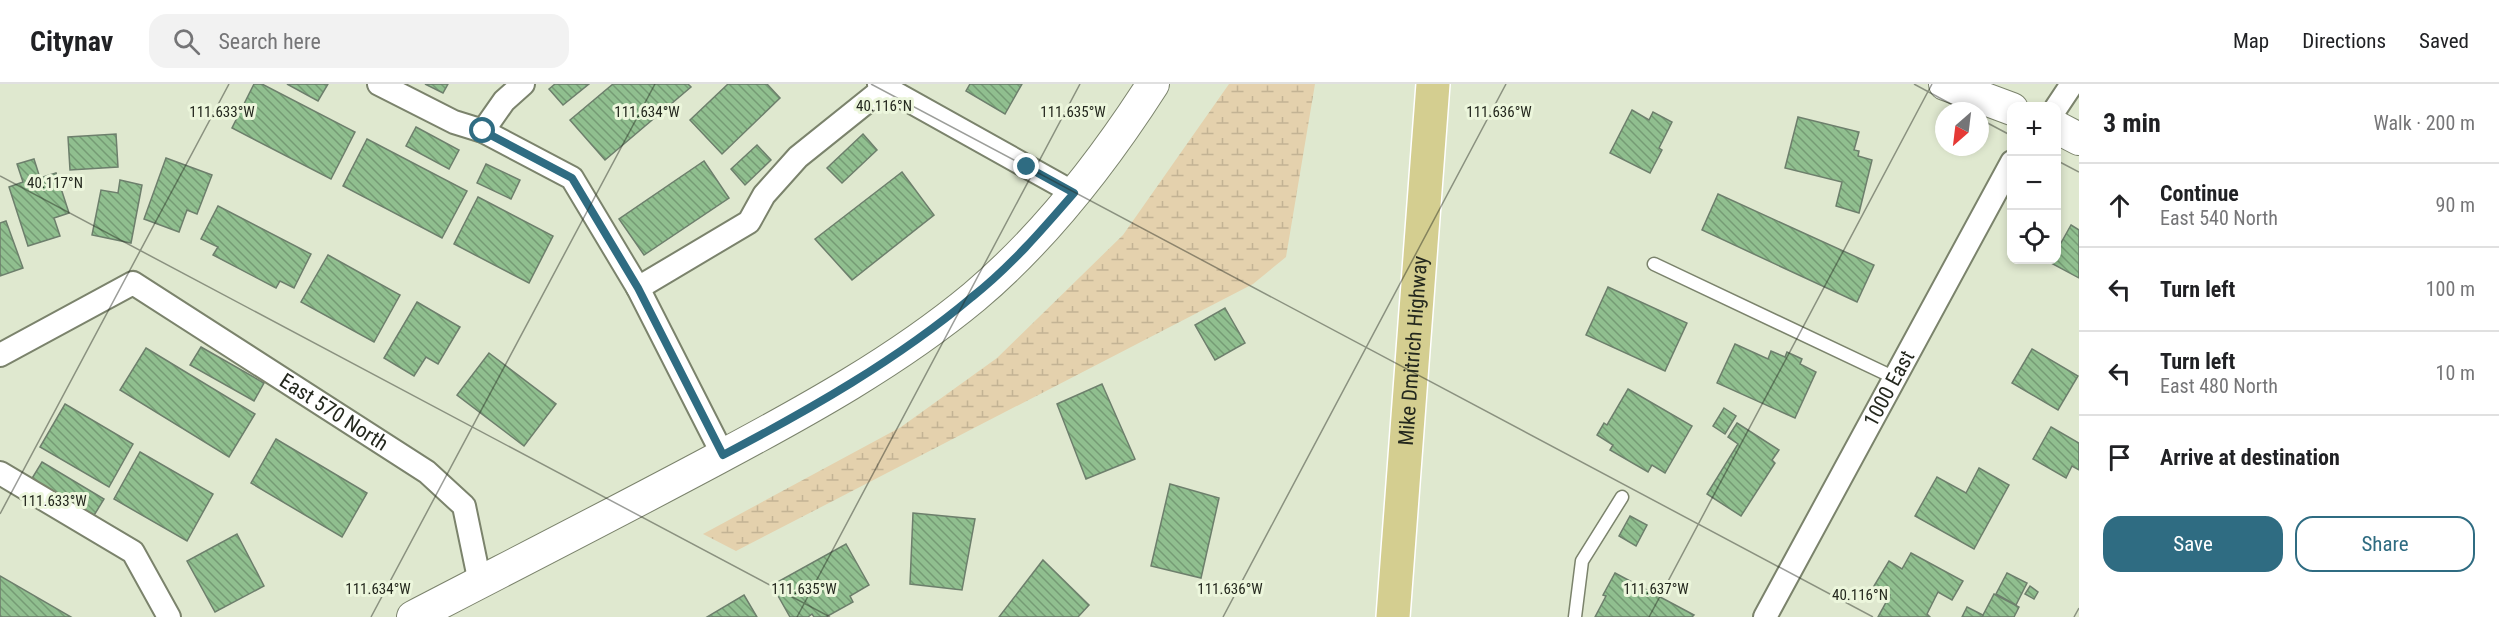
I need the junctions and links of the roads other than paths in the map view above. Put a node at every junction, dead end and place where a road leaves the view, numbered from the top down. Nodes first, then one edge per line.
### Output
1 (379, 84) edge
2 (523, 84) edge
3 (1153, 84) edge
4 (1433, 84) edge
5 (1945, 84) edge
6 (2072, 84) edge
7 (884, 85) edge
8 (2060, 102) edge
9 (2007, 107) edge
10 (2061, 130) edge
11 (483, 131) junction
12 (2079, 139) edge
13 (2007, 171) edge
14 (1074, 193) junction
15 (1654, 264) dead end
16 (638, 288) junction
17 (0, 355) edge
18 (1895, 378) junction
19 (723, 455) junction
20 (0, 473) edge
21 (1622, 496) dead end
22 (480, 583) junction
23 (169, 617) edge
24 (413, 617) edge
25 (1393, 617) edge
26 (1575, 617) edge
27 (1765, 617) edge

1 - 11 street
2 - 11 street
3 - 14 main road
4 - 25 highway, Mike Dmitrich Highway
5 - 9 main road
6 - 8 street
7 - 14 street
7 - 16 street
10 - 12 main road
11 - 16 street
13 - 18 street, 1000 East
14 - 19 main road
15 - 18 lane
16 - 19 street
17 - 22 street, East 570 North
18 - 27 street, 1000 East
19 - 22 main road
20 - 23 street
21 - 26 lane
22 - 24 main road

